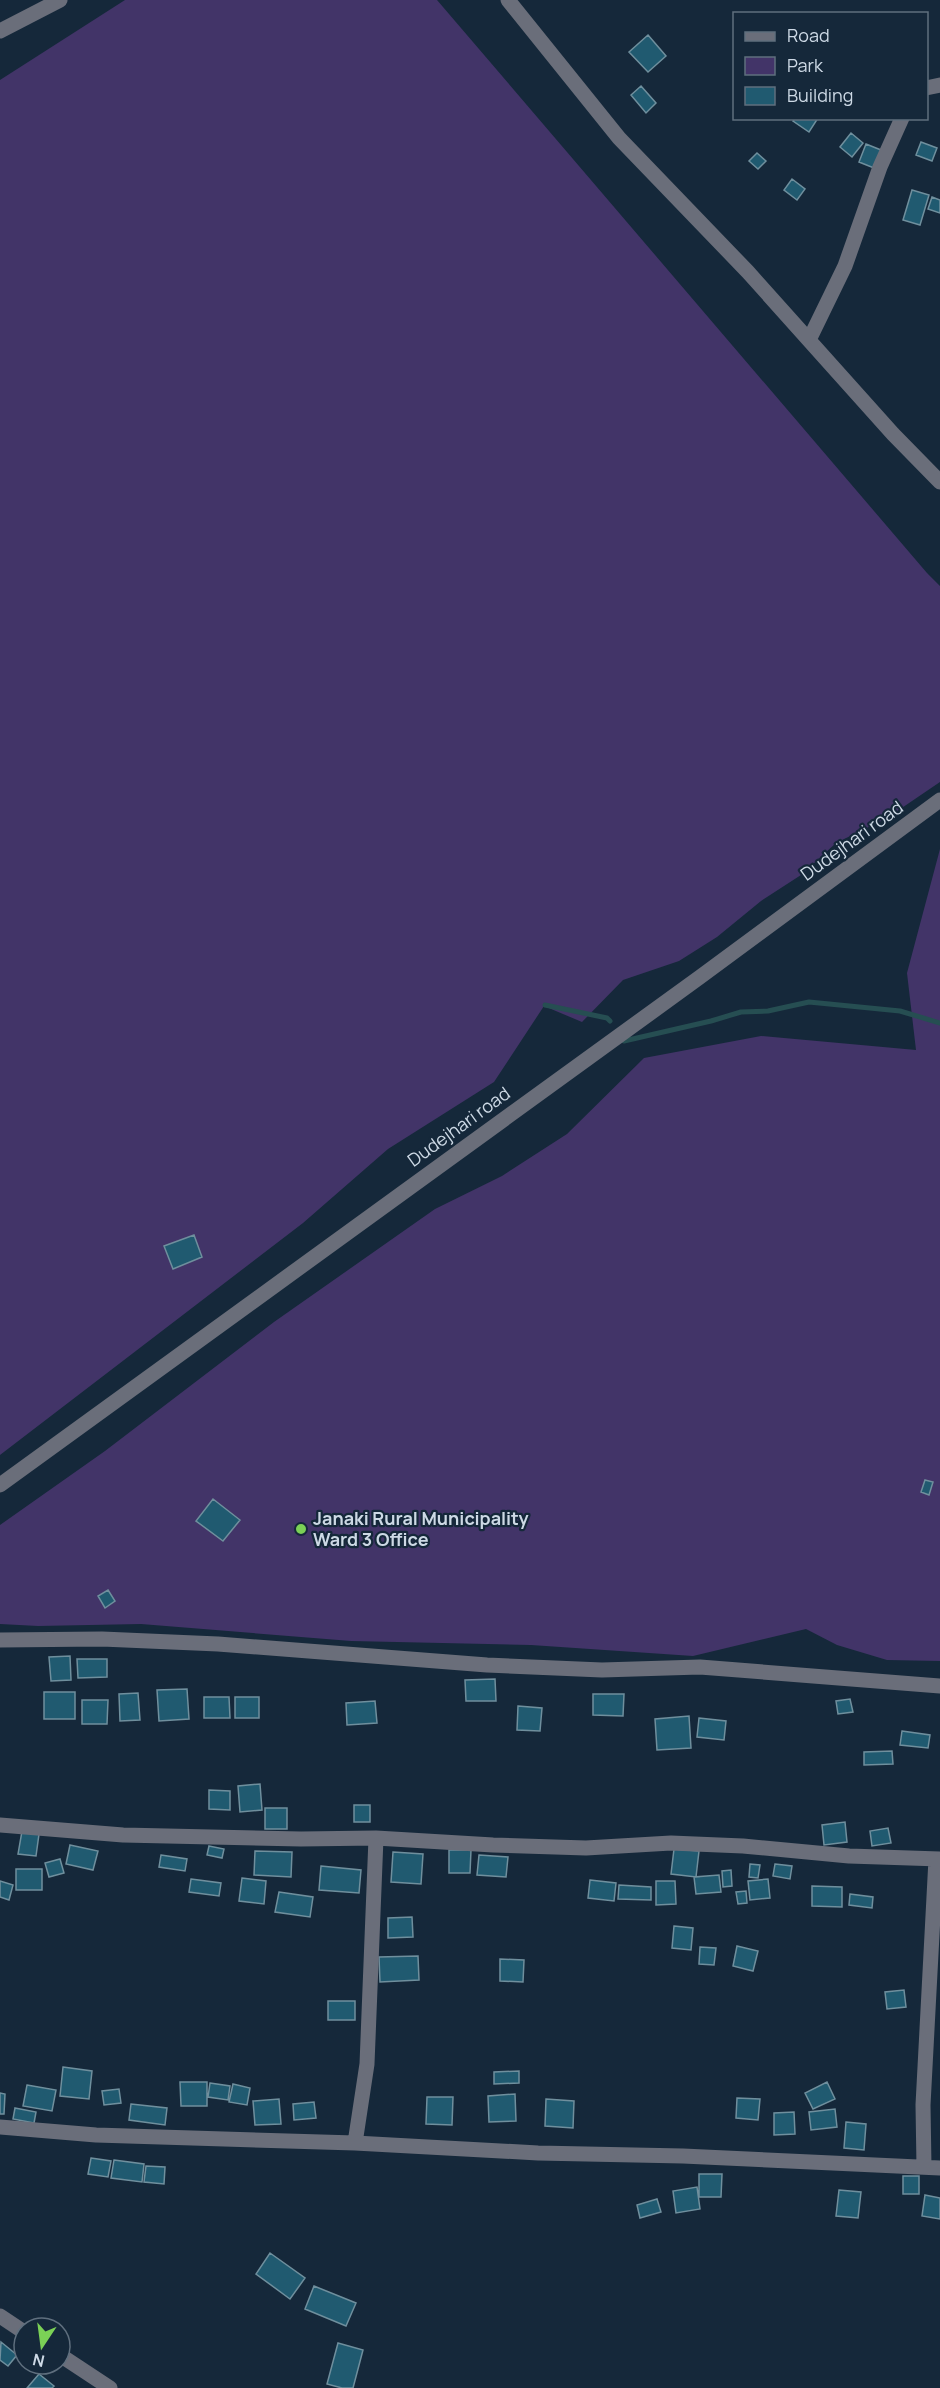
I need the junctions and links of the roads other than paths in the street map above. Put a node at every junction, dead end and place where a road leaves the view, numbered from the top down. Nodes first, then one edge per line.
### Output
1 (60, 0) edge
2 (508, 0) edge
3 (0, 31) edge
4 (901, 120) edge
5 (809, 340) junction
6 (940, 482) edge
7 (940, 800) edge
8 (0, 1485) edge
9 (0, 1640) edge
10 (940, 1686) edge
11 (0, 1825) edge
12 (376, 1838) junction
13 (938, 1859) edge
14 (0, 2127) edge
15 (355, 2143) junction
16 (924, 2167) junction
17 (940, 2168) edge
18 (72, 2363) edge
19 (110, 2388) edge

1 - 3 street
2 - 5 street
4 - 5 street
5 - 6 street
7 - 8 street, Dudejhari road
9 - 10 street
11 - 12 street
12 - 13 street
12 - 15 street
13 - 16 street
14 - 15 street
15 - 16 street
16 - 17 street
18 - 19 street

